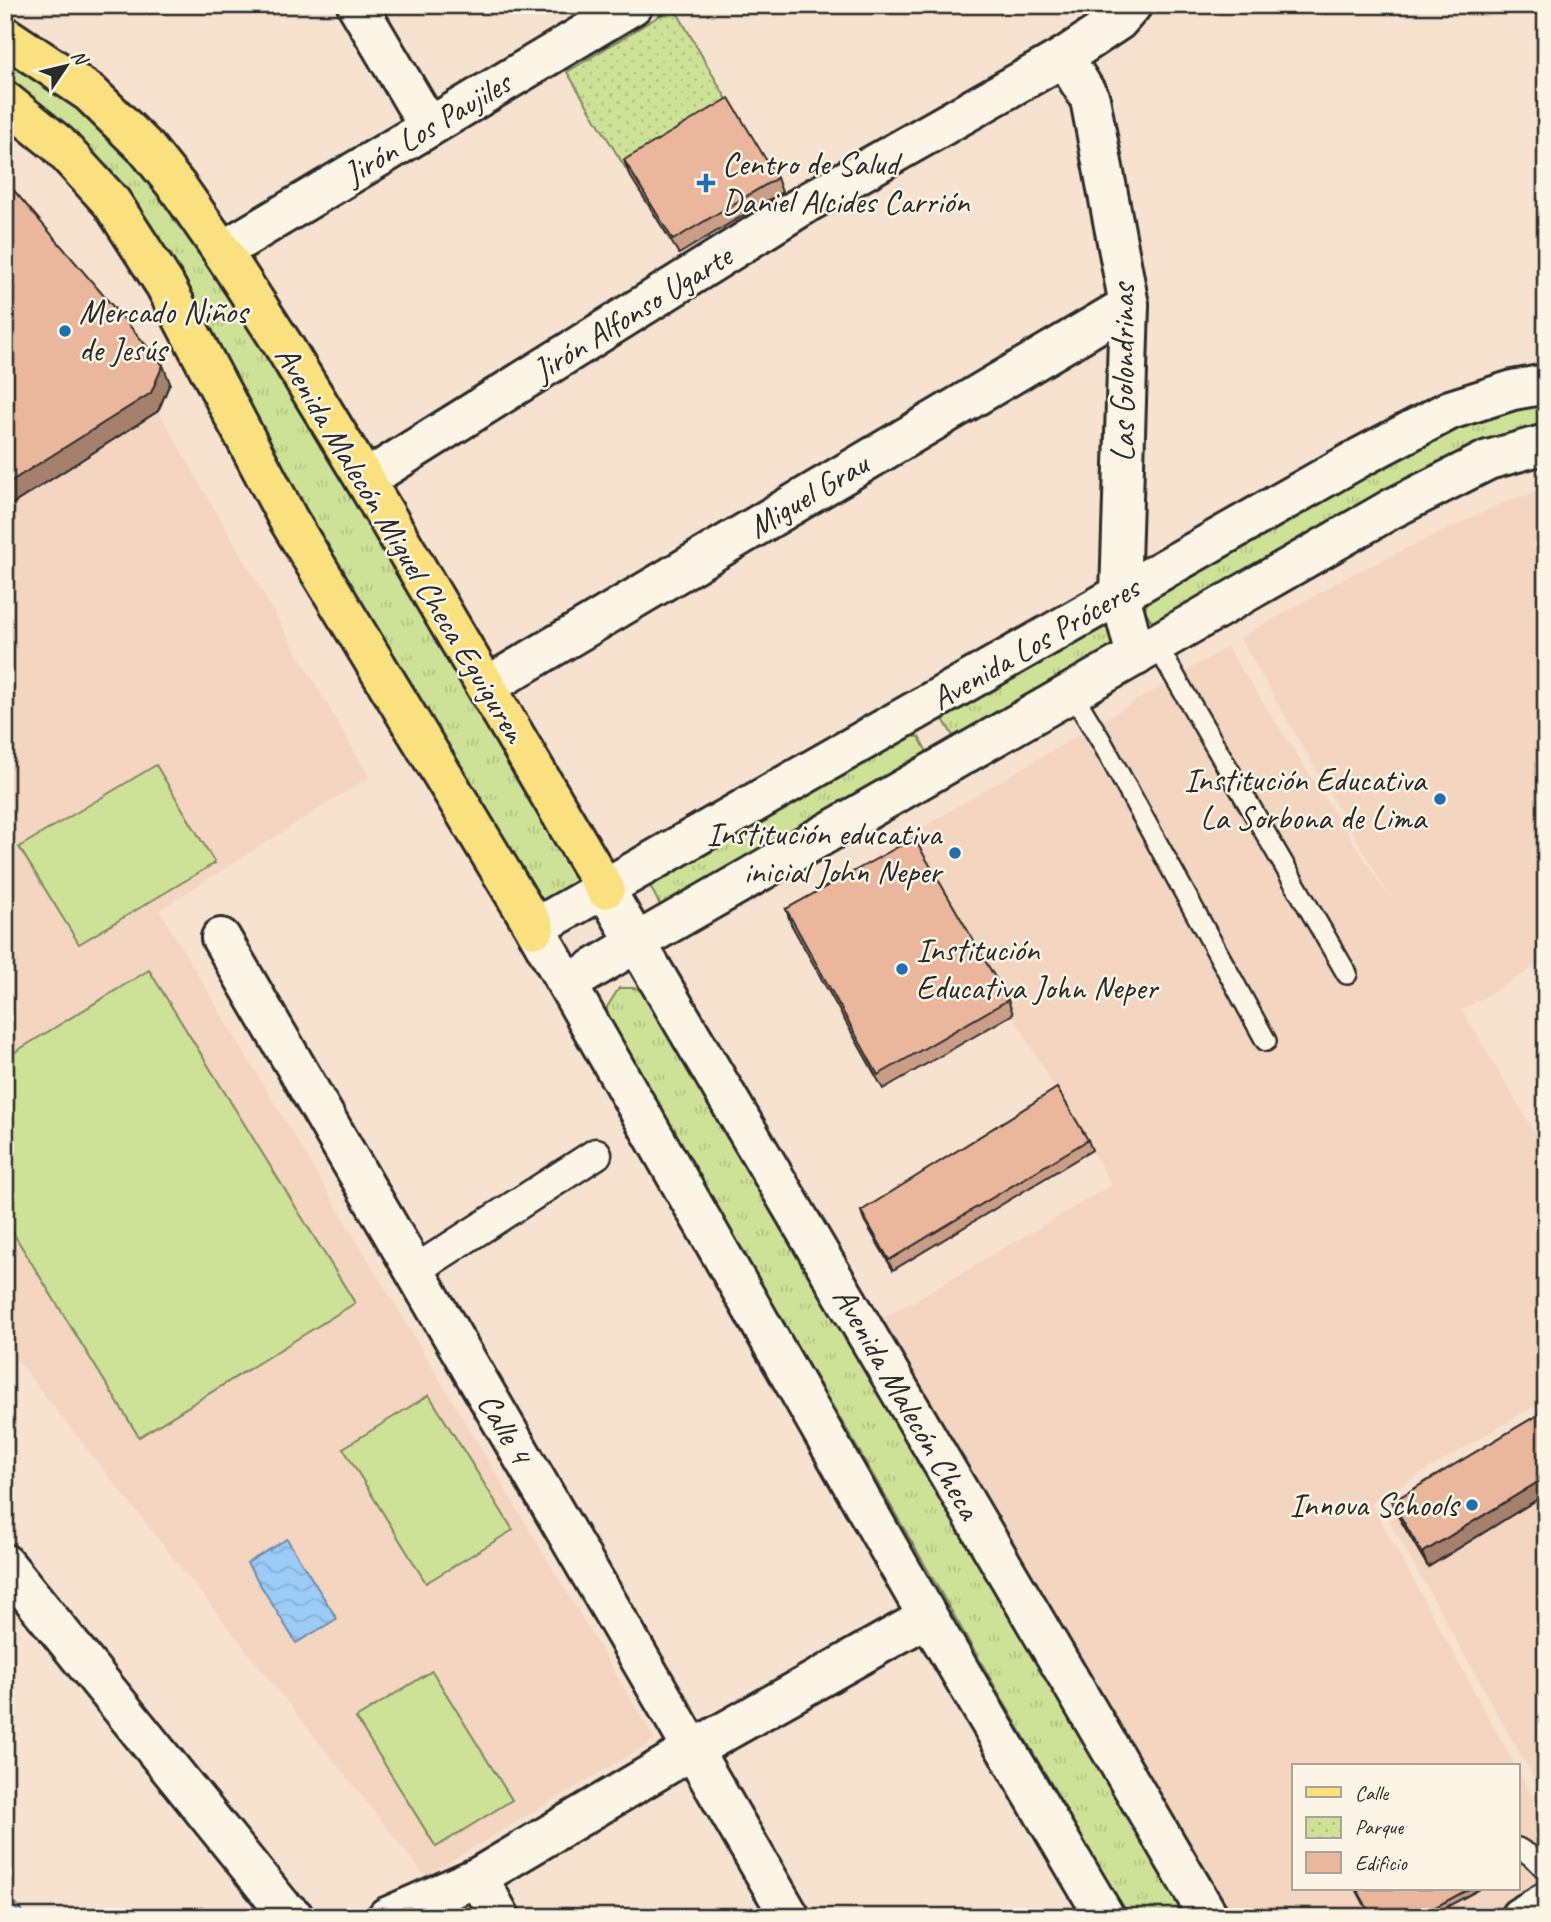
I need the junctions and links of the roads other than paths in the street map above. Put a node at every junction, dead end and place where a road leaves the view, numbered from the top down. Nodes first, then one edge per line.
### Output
1 (357, 5) edge
2 (631, 6) edge
3 (1125, 13) edge
4 (5, 36) edge
5 (1065, 57) junction
6 (5, 101) edge
7 (429, 127) junction
8 (222, 251) junction
9 (1129, 305) junction
10 (1546, 384) edge
11 (1546, 444) edge
12 (365, 481) junction
13 (1120, 595) junction
14 (1146, 650) junction
15 (487, 686) junction
16 (1072, 693) junction
17 (920, 709) junction
18 (950, 763) junction
19 (605, 889) junction
20 (535, 928) junction
21 (221, 938) dead end
22 (636, 942) junction
23 (1347, 974) dead end
24 (568, 984) junction
25 (1266, 1041) dead end
26 (596, 1154) dead end
27 (414, 1271) junction
28 (5, 1564) edge
29 (928, 1617) junction
30 (692, 1750) junction
31 (1520, 1849) edge
32 (1546, 1870) edge
33 (478, 1877) junction
34 (1546, 1902) edge
35 (295, 1917) edge
36 (387, 1917) edge
37 (500, 1917) edge
38 (790, 1917) edge
39 (1105, 1917) edge
40 (1209, 1917) edge
41 (1520, 1917) edge

1 - 7 street
2 - 7 street, Jirón Los Paujiles
3 - 5 street, Jirón Alfonso Ugarte
4 - 8 main road, Avenida Malecón Miguel Checa Eguiguren
5 - 9 street, Las Golondrinas
5 - 12 street, Jirón Alfonso Ugarte
6 - 20 main road
7 - 8 street, Jirón Los Paujiles
8 - 12 main road, Avenida Malecón Miguel Checa Eguiguren
9 - 13 street, Las Golondrinas
9 - 15 street, Miguel Grau
10 - 13 street, Avenida Los Próceres
11 - 14 street, Avenida Los Próceres
12 - 15 main road, Avenida Malecón Miguel Checa Eguiguren
13 - 14 street, Las Golondrinas
13 - 17 street, Avenida Los Próceres
14 - 16 street, Avenida Los Próceres
14 - 23 lane
15 - 19 main road, Avenida Malecón Miguel Checa Eguiguren
16 - 18 street, Avenida Los Próceres
16 - 25 lane
17 - 18 street
17 - 19 street, Avenida Los Próceres
18 - 22 street, Avenida Los Próceres
19 - 20 street, Avenida Los Próceres
19 - 22 street, Avenida Malecón Checa
20 - 24 street
21 - 27 street, Calle 4
22 - 24 street, Avenida Los Próceres
22 - 40 street, Avenida Malecón Checa
24 - 29 street
26 - 27 street
27 - 30 street, Calle 4
28 - 35 street
29 - 30 street
29 - 39 street
30 - 33 street
30 - 38 street, Calle 4
31 - 32 lane
33 - 36 street
33 - 37 street
34 - 41 street

